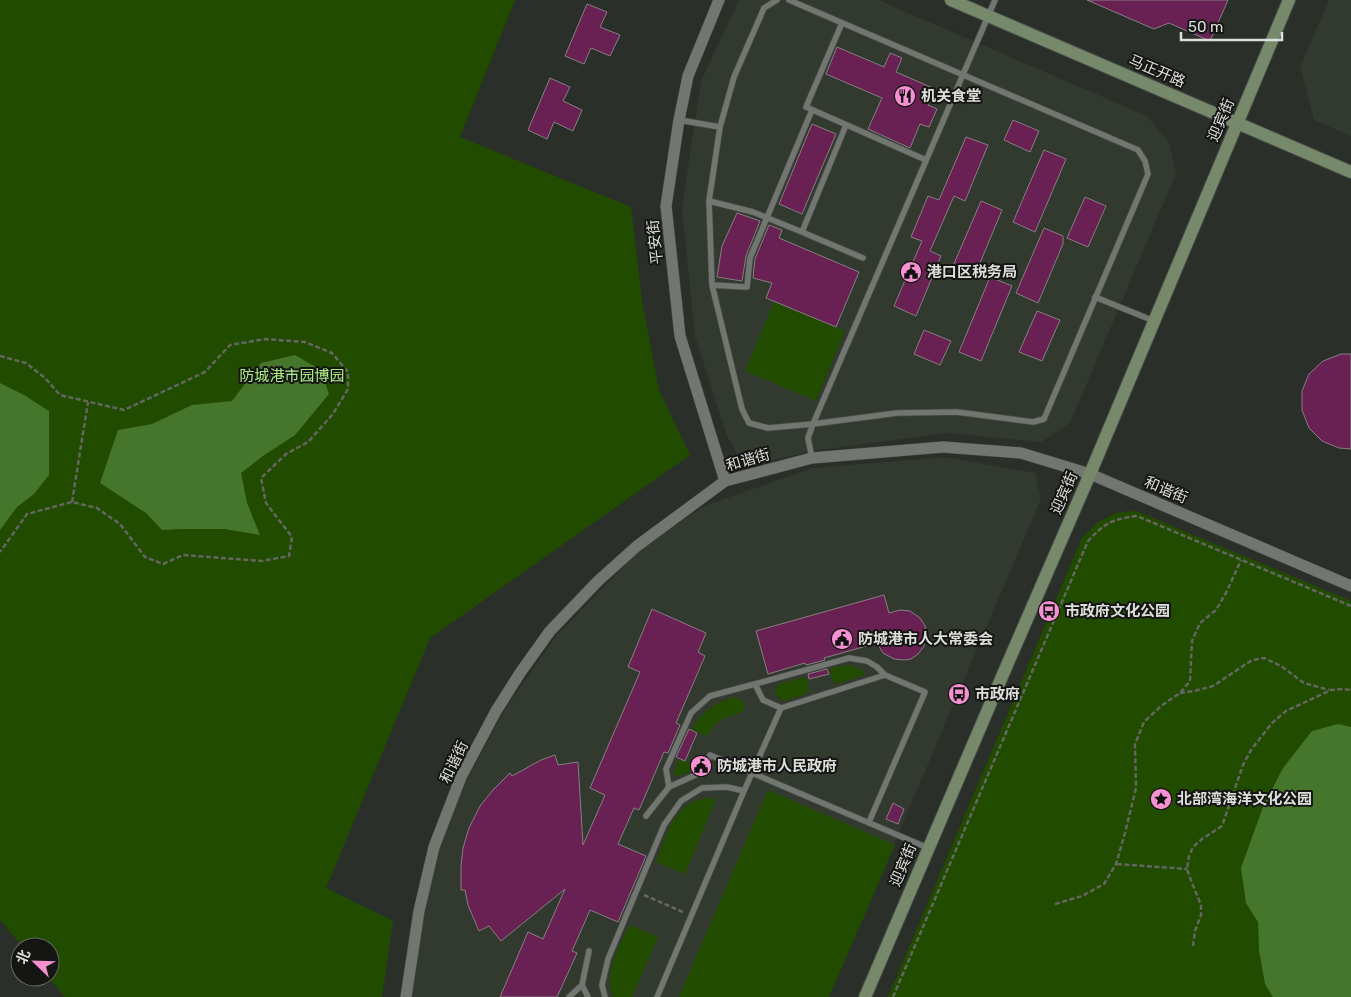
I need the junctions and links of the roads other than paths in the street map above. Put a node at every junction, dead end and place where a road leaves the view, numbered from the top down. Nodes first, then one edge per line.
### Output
1 (719, 0) edge
2 (777, 0) edge
3 (789, 0) edge
4 (951, 0) edge
5 (995, 0) edge
6 (1288, 0) edge
7 (988, 16) junction
8 (842, 23) junction
9 (962, 74) junction
10 (812, 110) junction
11 (679, 120) junction
12 (1237, 123) junction
13 (846, 125) junction
14 (720, 127) junction
15 (926, 160) junction
16 (1351, 172) edge
17 (709, 201) junction
18 (767, 217) junction
19 (802, 232) junction
20 (863, 258) dead end
21 (712, 286) junction
22 (1096, 297) junction
23 (1154, 321) junction
24 (813, 424) junction
25 (812, 458) junction
26 (1090, 474) junction
27 (725, 481) junction
28 (1351, 586) edge
29 (885, 675) junction
30 (755, 684) junction
31 (781, 708) junction
32 (752, 773) junction
33 (670, 787) junction
34 (744, 791) junction
35 (646, 816) dead end
36 (869, 822) junction
37 (928, 848) junction
38 (589, 951) dead end
39 (582, 985) junction
40 (406, 997) edge
41 (570, 997) edge
42 (588, 997) edge
43 (605, 997) edge
44 (657, 997) edge
45 (865, 997) edge

1 - 11 street, 平安街
2 - 14 lane
3 - 8 lane
4 - 7 main road, 马正开路
5 - 7 lane
6 - 12 main road, 迎宾街
7 - 9 lane
7 - 12 main road, 马正开路
8 - 9 lane
8 - 10 lane
9 - 15 lane
9 - 22 lane
10 - 13 lane
10 - 18 lane
11 - 14 lane
11 - 27 street, 平安街
12 - 16 main road, 马正开路
12 - 23 main road, 迎宾街
13 - 15 lane
13 - 19 lane
14 - 17 lane
15 - 24 lane
17 - 18 lane
17 - 21 lane
18 - 19 lane
18 - 21 lane
19 - 20 lane
21 - 24 lane
22 - 23 lane
22 - 24 lane
23 - 26 main road, 迎宾街
24 - 25 lane
25 - 26 street, 和谐街
25 - 27 street, 和谐街
26 - 28 street, 和谐街
26 - 37 main road, 迎宾街
27 - 40 street, 和谐街
29 - 30 lane
29 - 31 lane
29 - 36 lane
30 - 31 lane
30 - 33 lane
31 - 32 lane
32 - 33 lane
32 - 34 lane
32 - 36 lane
33 - 35 lane
34 - 43 lane
34 - 44 lane
36 - 37 lane
37 - 45 main road, 迎宾街
38 - 39 lane
39 - 41 lane
39 - 42 lane

